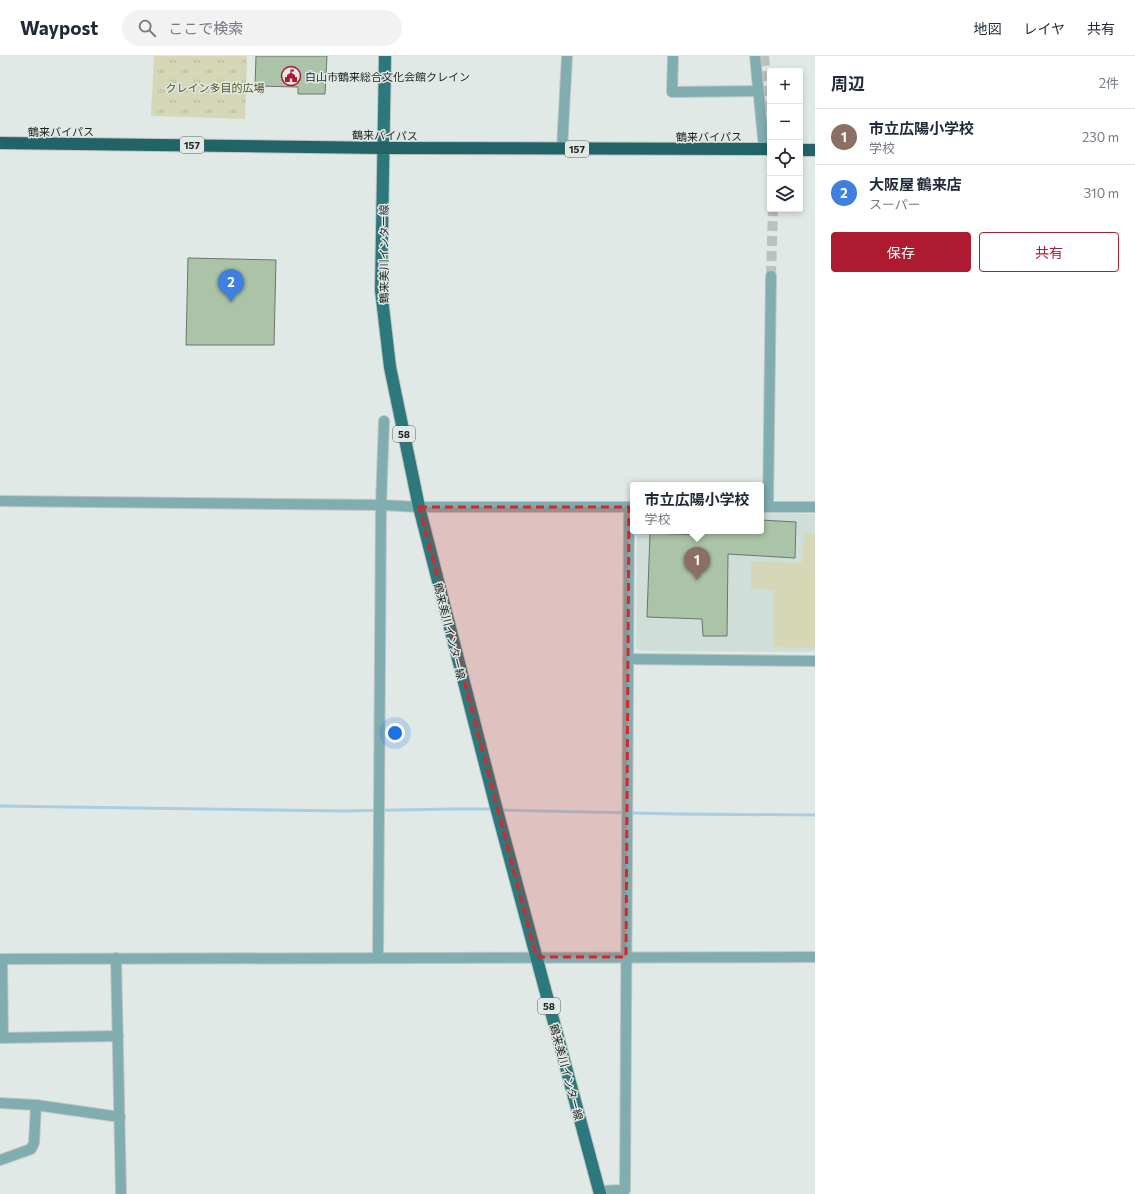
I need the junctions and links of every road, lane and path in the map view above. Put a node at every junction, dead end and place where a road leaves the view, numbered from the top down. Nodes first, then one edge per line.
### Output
1 (385, 56) edge
2 (567, 56) edge
3 (673, 56) edge
4 (755, 56) edge
5 (758, 91) junction
6 (0, 143) edge
7 (384, 148) junction
8 (767, 148) edge
9 (562, 149) junction
10 (803, 150) edge
11 (815, 150) edge
12 (771, 276) tunnel mouth
13 (384, 421) dead end
14 (0, 501) edge
15 (381, 505) junction
16 (418, 507) junction
17 (630, 507) edge
18 (764, 507) edge
19 (815, 507) edge
20 (630, 534) edge
21 (628, 659) junction
22 (815, 661) edge
23 (378, 957) junction
24 (536, 957) junction
25 (626, 957) junction
26 (815, 957) edge
27 (116, 958) junction
28 (1, 959) edge
29 (118, 1036) junction
30 (1, 1038) edge
31 (0, 1102) edge
32 (36, 1105) junction
33 (120, 1117) junction
34 (0, 1160) edge
35 (600, 1192) edge
36 (121, 1194) edge

1 - 7 main road, 鶴来美川インター線 / 58
2 - 9 street
3 - 5 street
4 - 5 street
5 - 8 street
6 - 7 highway, 鶴来バイパス / 157
7 - 9 highway, 鶴来バイパス / 157
7 - 16 main road, 鶴来美川インター線 / 58
8 - 9 highway, 鶴来バイパス / 157
10 - 11 highway
12 - 18 street
13 - 15 street
14 - 15 street
15 - 16 street
15 - 23 street
16 - 17 street
16 - 24 main road, 鶴来美川インター線 / 58
18 - 19 street
20 - 21 street
21 - 22 street
21 - 25 street
23 - 24 street
23 - 27 street
24 - 25 street
24 - 35 main road, 鶴来美川インター線 / 58
25 - 26 street
25 - 35 street
27 - 28 street
27 - 29 street
28 - 30 street
29 - 30 street
29 - 33 street
31 - 32 street
32 - 33 street
32 - 34 street
33 - 36 street

